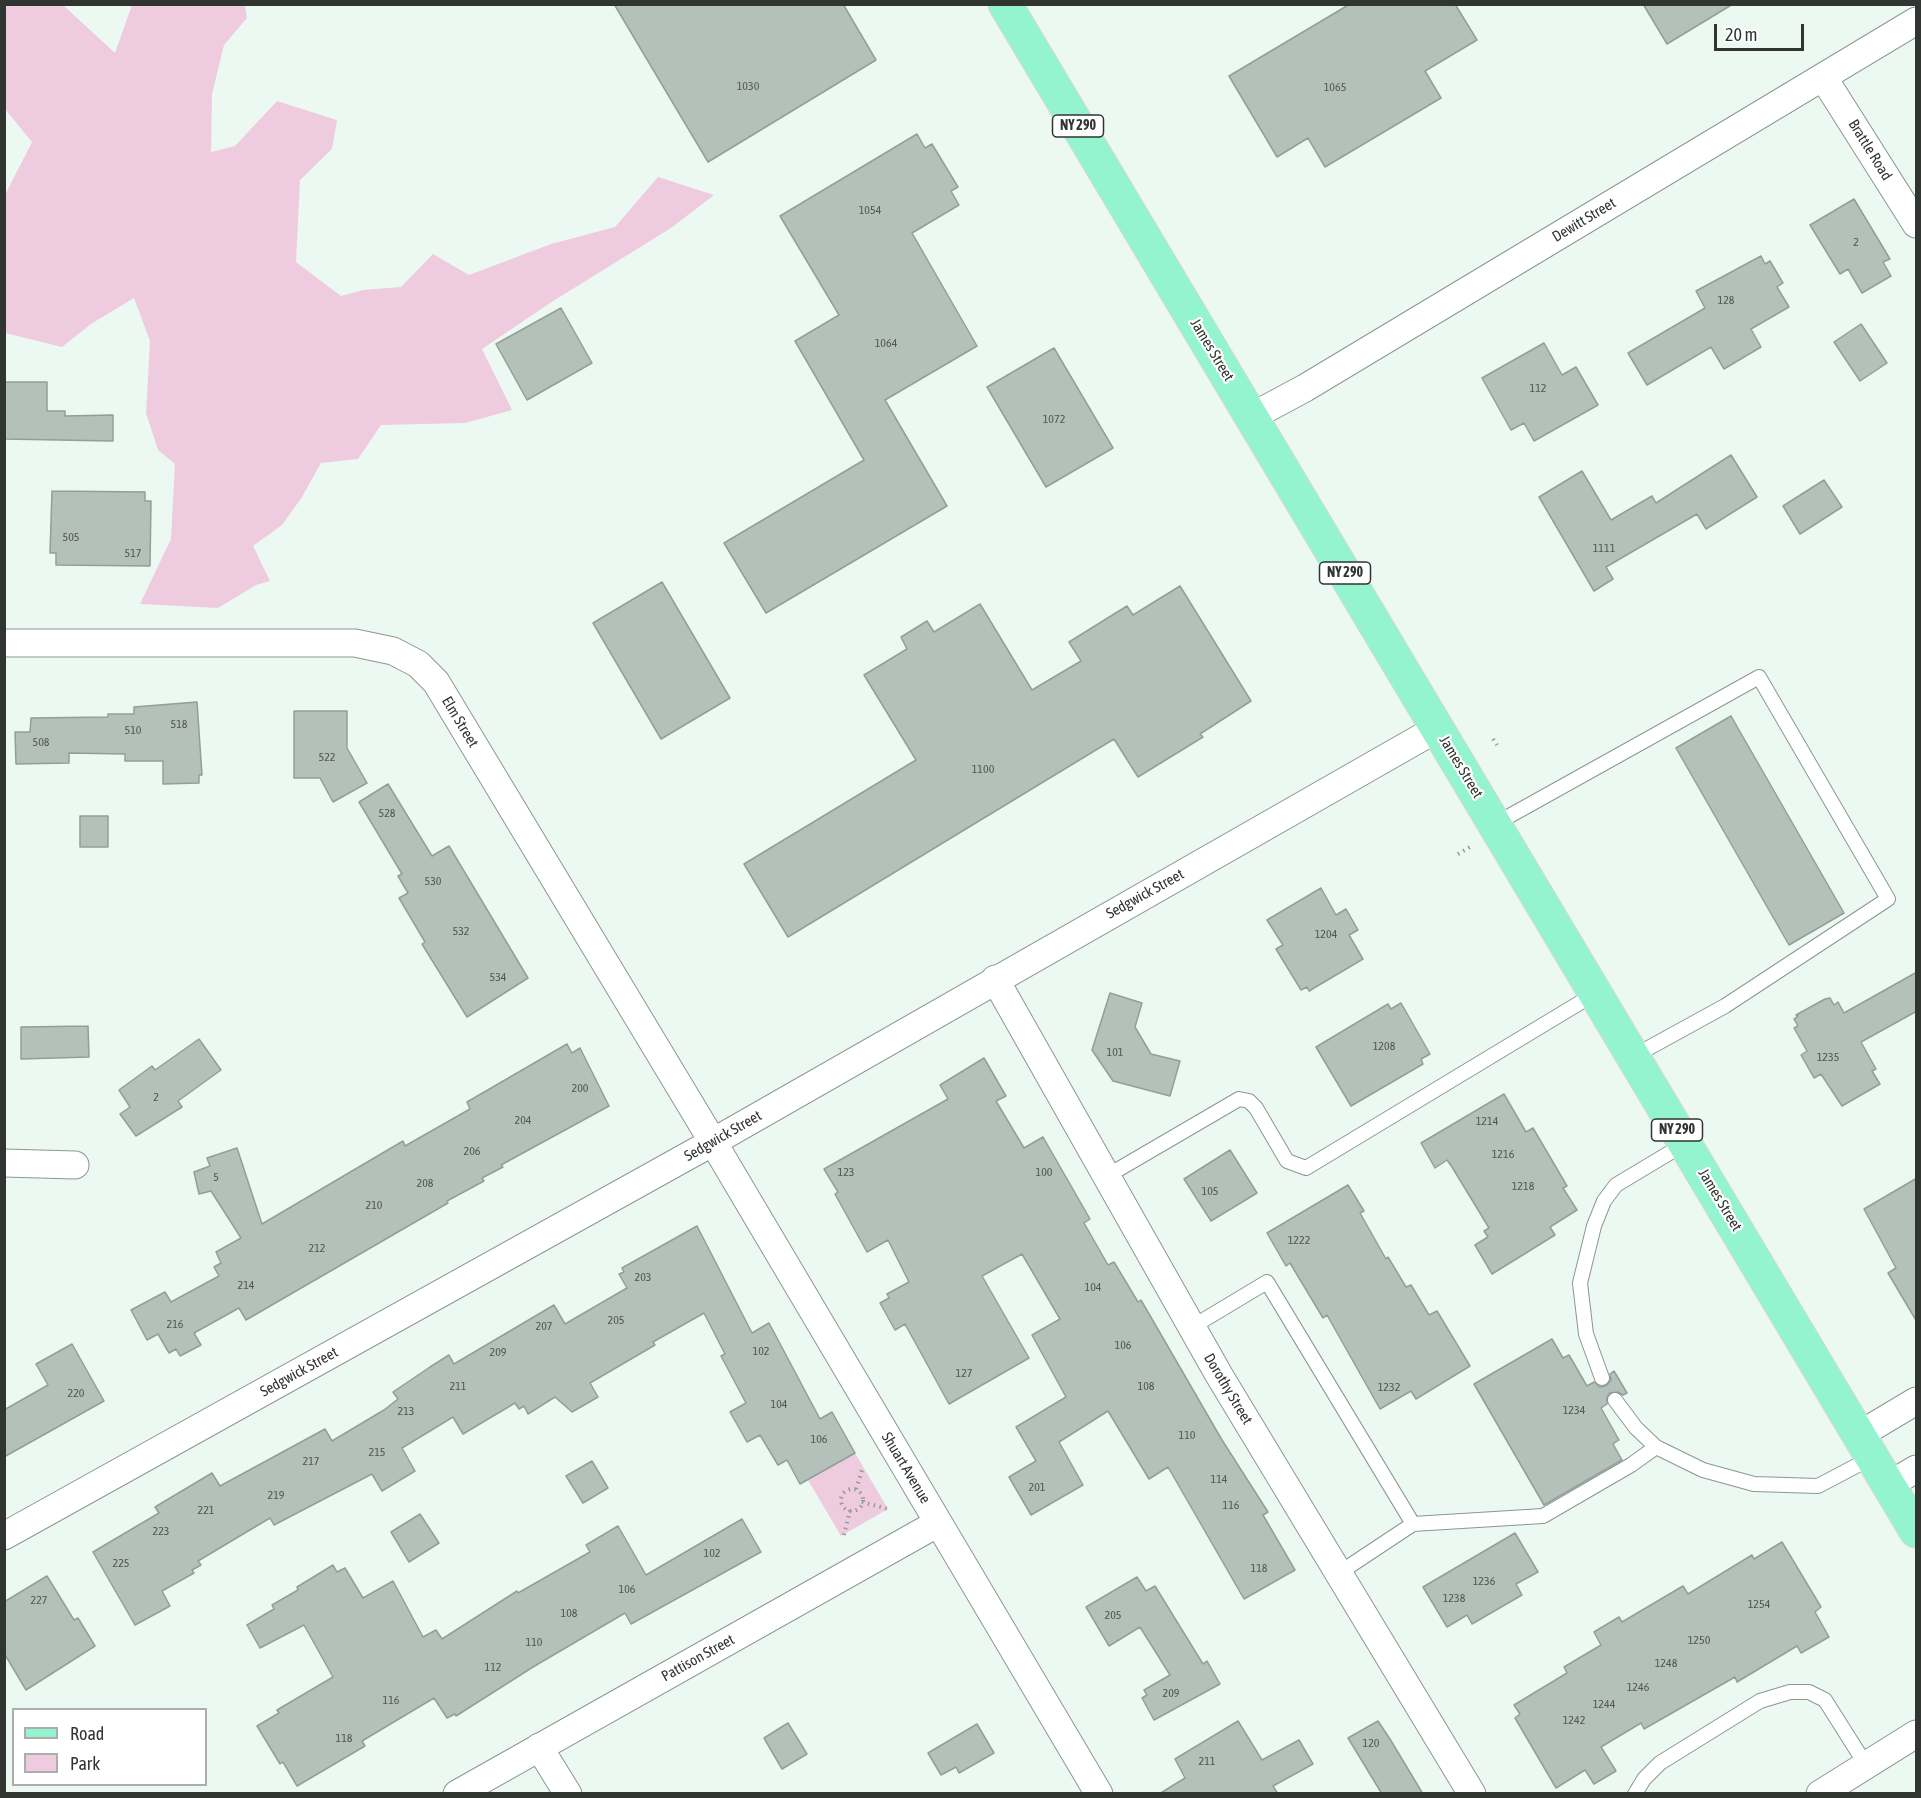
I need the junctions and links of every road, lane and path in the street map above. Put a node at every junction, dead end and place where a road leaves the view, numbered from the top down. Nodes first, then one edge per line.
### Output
1 (1005, 4) edge
2 (1917, 21) edge
3 (1823, 77) junction
4 (1917, 224) edge
5 (1251, 417) junction
6 (4, 643) edge
7 (1438, 729) junction
8 (1493, 739) dead end
9 (1497, 745) dead end
10 (1495, 824) junction
11 (995, 979) junction
12 (1596, 993) junction
13 (1634, 1056) junction
14 (713, 1142) junction
15 (1686, 1143) junction
16 (4, 1163) edge
17 (75, 1166) dead end
18 (1107, 1176) junction
19 (1192, 1328) junction
20 (1602, 1378) dead end
21 (1615, 1400) dead end
22 (1917, 1401) edge
23 (1866, 1446) junction
24 (1656, 1448) junction
25 (863, 1467) dead end
26 (1903, 1477) edge
27 (856, 1490) junction
28 (862, 1502) junction
29 (888, 1509) dead end
30 (850, 1510) junction
31 (938, 1523) junction
32 (1413, 1524) junction
33 (1917, 1531) edge
34 (844, 1535) dead end
35 (4, 1536) edge
36 (1339, 1573) junction
37 (1917, 1734) edge
38 (539, 1747) junction
39 (1866, 1765) junction
40 (457, 1794) edge
41 (568, 1794) edge
42 (1098, 1794) edge
43 (1472, 1794) edge
44 (1635, 1794) edge
45 (1820, 1794) edge

1 - 5 main road, James Street / NY 290
2 - 3 street, Dewitt Street
3 - 4 street, Brattle Road
3 - 5 street, Dewitt Street
5 - 7 main road, James Street / NY 290
6 - 14 street, Elm Street
7 - 10 main road, James Street / NY 290
7 - 11 street, Sedgwick Street
8 - 9 path
10 - 12 main road, James Street / NY 290
10 - 13 lane
11 - 14 street, Sedgwick Street
11 - 18 street, Dorothy Street
12 - 13 main road, James Street / NY 290
12 - 18 lane
13 - 15 main road, James Street / NY 290
14 - 31 street, Shuart Avenue
14 - 35 street, Sedgwick Street
15 - 20 lane
15 - 23 main road, James Street / NY 290
16 - 17 street
18 - 19 street, Dorothy Street
19 - 32 lane
19 - 36 street, Dorothy Street
21 - 24 lane
22 - 23 street
23 - 24 lane
23 - 26 main road, James Street / NY 290
24 - 32 lane
25 - 27 path
26 - 33 main road, James Street / NY 290
27 - 28 path
27 - 30 path
28 - 29 path
28 - 30 path
30 - 34 path
31 - 38 street, Pattison Street
31 - 42 street, Shuart Avenue
32 - 36 lane
36 - 43 street, Dorothy Street
37 - 39 street
38 - 40 street, Pattison Street
38 - 41 street
39 - 44 lane
39 - 45 street

